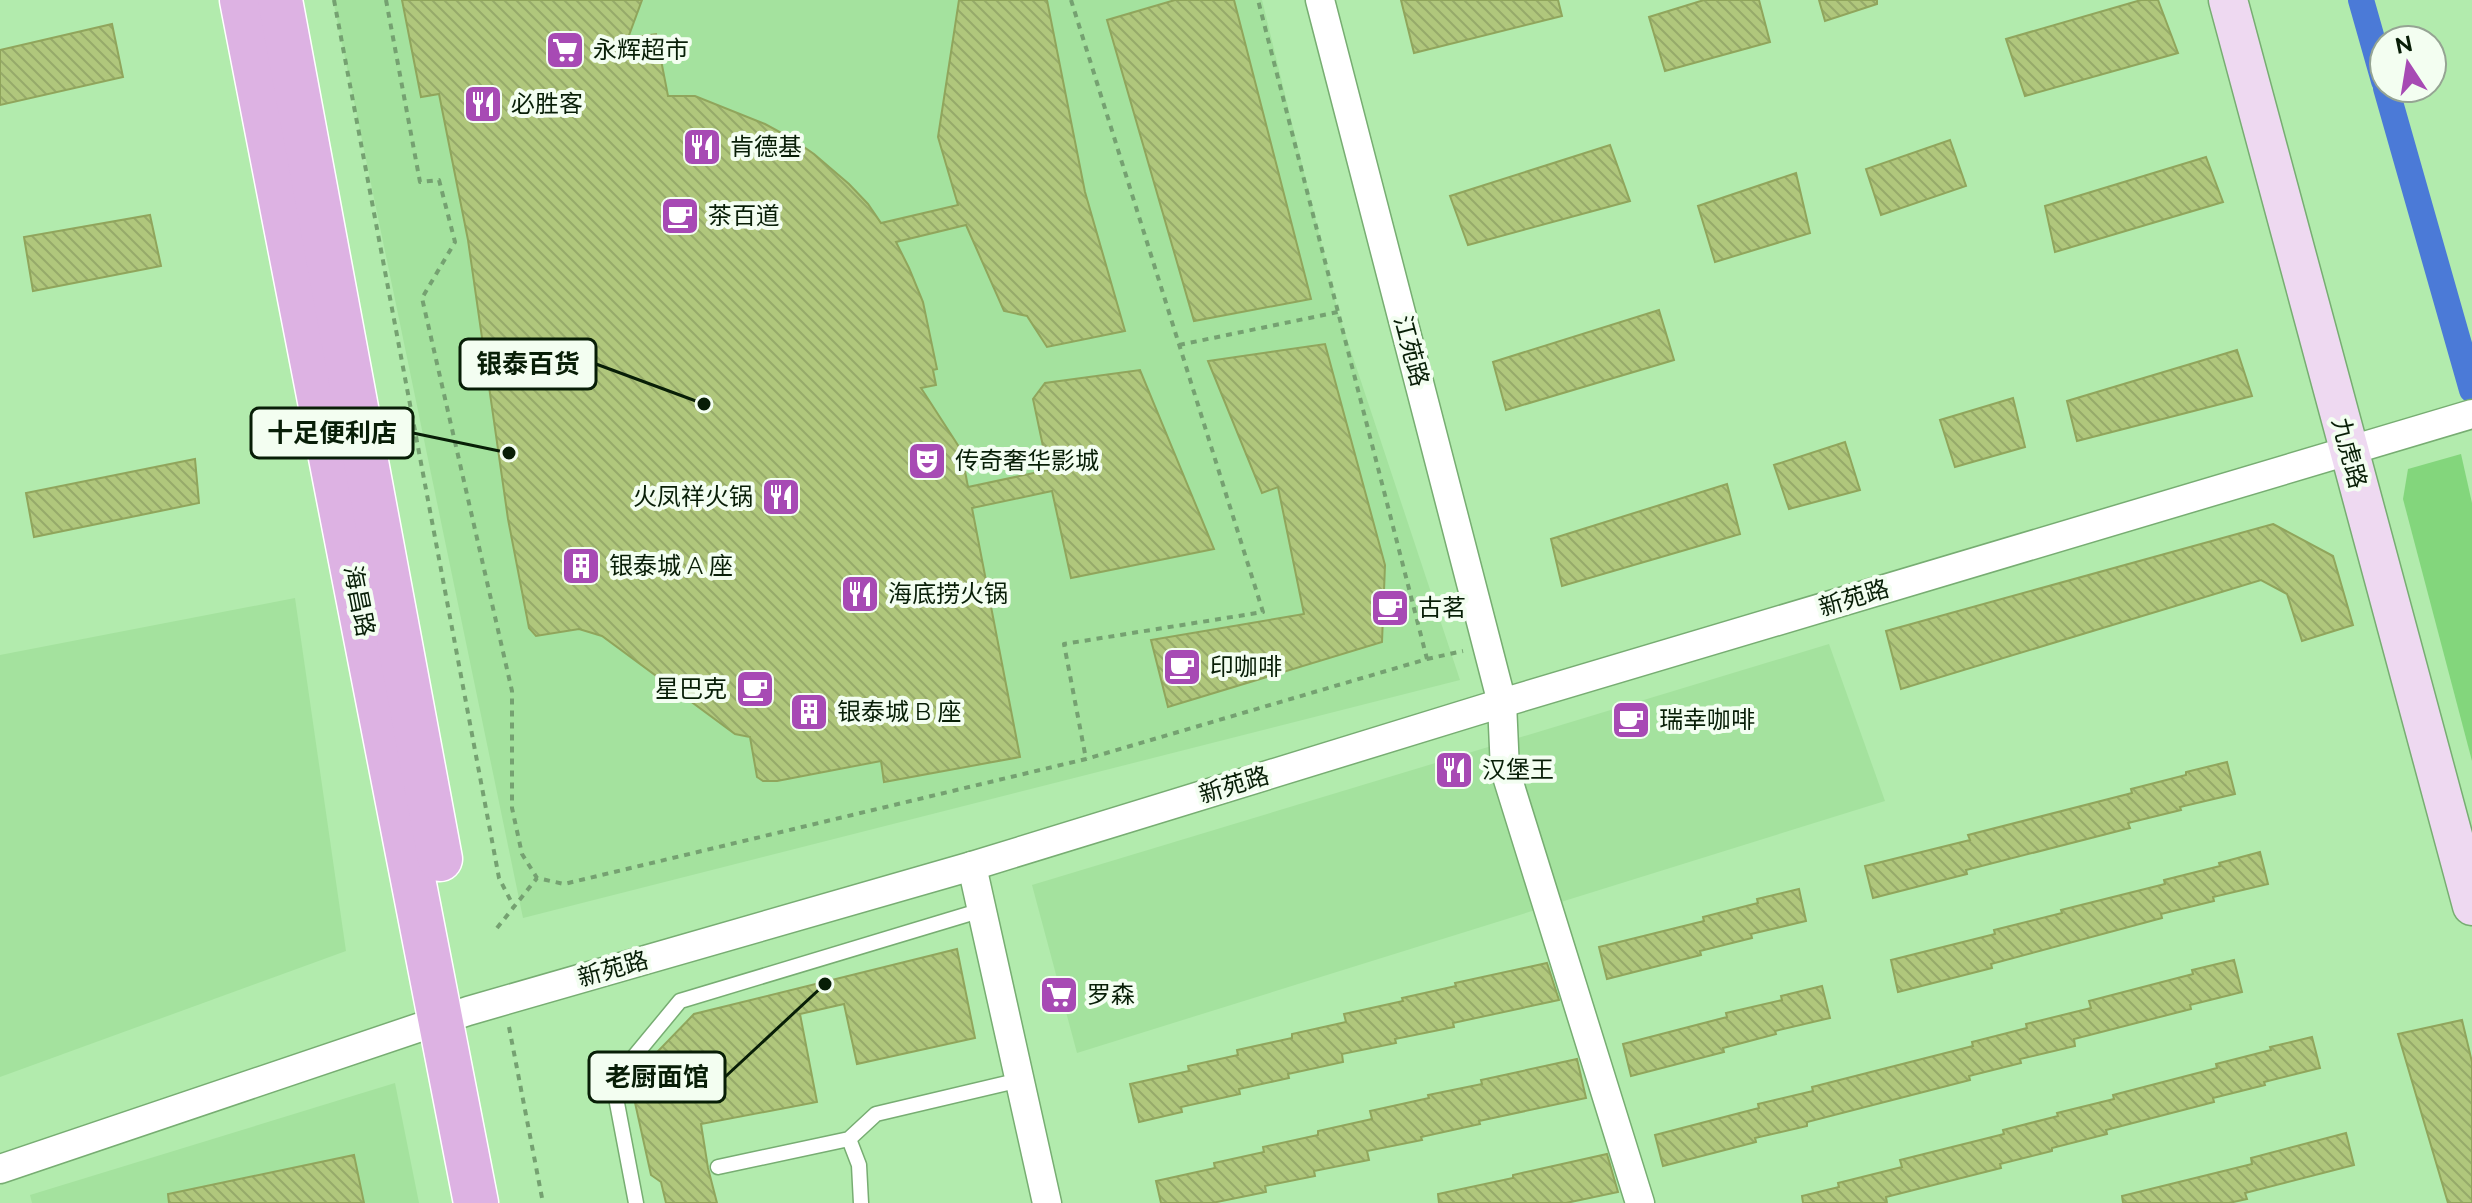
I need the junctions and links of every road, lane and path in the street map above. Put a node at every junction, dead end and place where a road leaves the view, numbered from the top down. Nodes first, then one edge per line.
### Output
1 (242, 0) edge
2 (280, 0) edge
3 (334, 0) edge
4 (386, 0) edge
5 (1071, 0) edge
6 (1258, 0) edge
7 (1320, 0) edge
8 (2228, 0) edge
9 (1338, 312) junction
10 (1179, 345) junction
11 (2472, 414) edge
12 (2348, 451) junction
13 (1488, 646) junction
14 (1427, 659) junction
15 (1502, 703) junction
16 (1086, 759) junction
17 (972, 866) junction
18 (537, 878) junction
19 (2472, 906) edge
20 (514, 907) junction
21 (982, 910) junction
22 (497, 928) dead end
23 (454, 1015) junction
24 (509, 1027) dead end
25 (1020, 1080) junction
26 (849, 1139) junction
27 (718, 1167) dead end
28 (0, 1169) edge
29 (476, 1203) edge
30 (506, 1203) edge
31 (543, 1203) edge
32 (636, 1203) edge
33 (861, 1203) edge
34 (1047, 1203) edge
35 (1640, 1203) edge

1 - 23 main road, 海昌路
2 - 23 main road, 海昌路
3 - 20 path
4 - 18 path
5 - 10 path
6 - 9 path
7 - 13 street, 江苑路
8 - 12 street, 九虎路
9 - 10 path
9 - 14 path
10 - 16 path
11 - 12 street, 新苑路
12 - 15 street, 新苑路
12 - 19 street, 九虎路
13 - 14 path
13 - 15 street, 江苑路
14 - 16 path
15 - 17 street, 新苑路
15 - 35 street, 江苑路
16 - 18 path
17 - 21 street
17 - 23 street, 新苑路
18 - 20 path
20 - 22 path
21 - 25 street
21 - 32 lane
23 - 28 street, 新苑路
23 - 29 main road, 海昌路
23 - 30 main road, 海昌路
24 - 31 path
25 - 26 lane
25 - 34 street
26 - 27 lane
26 - 33 lane

